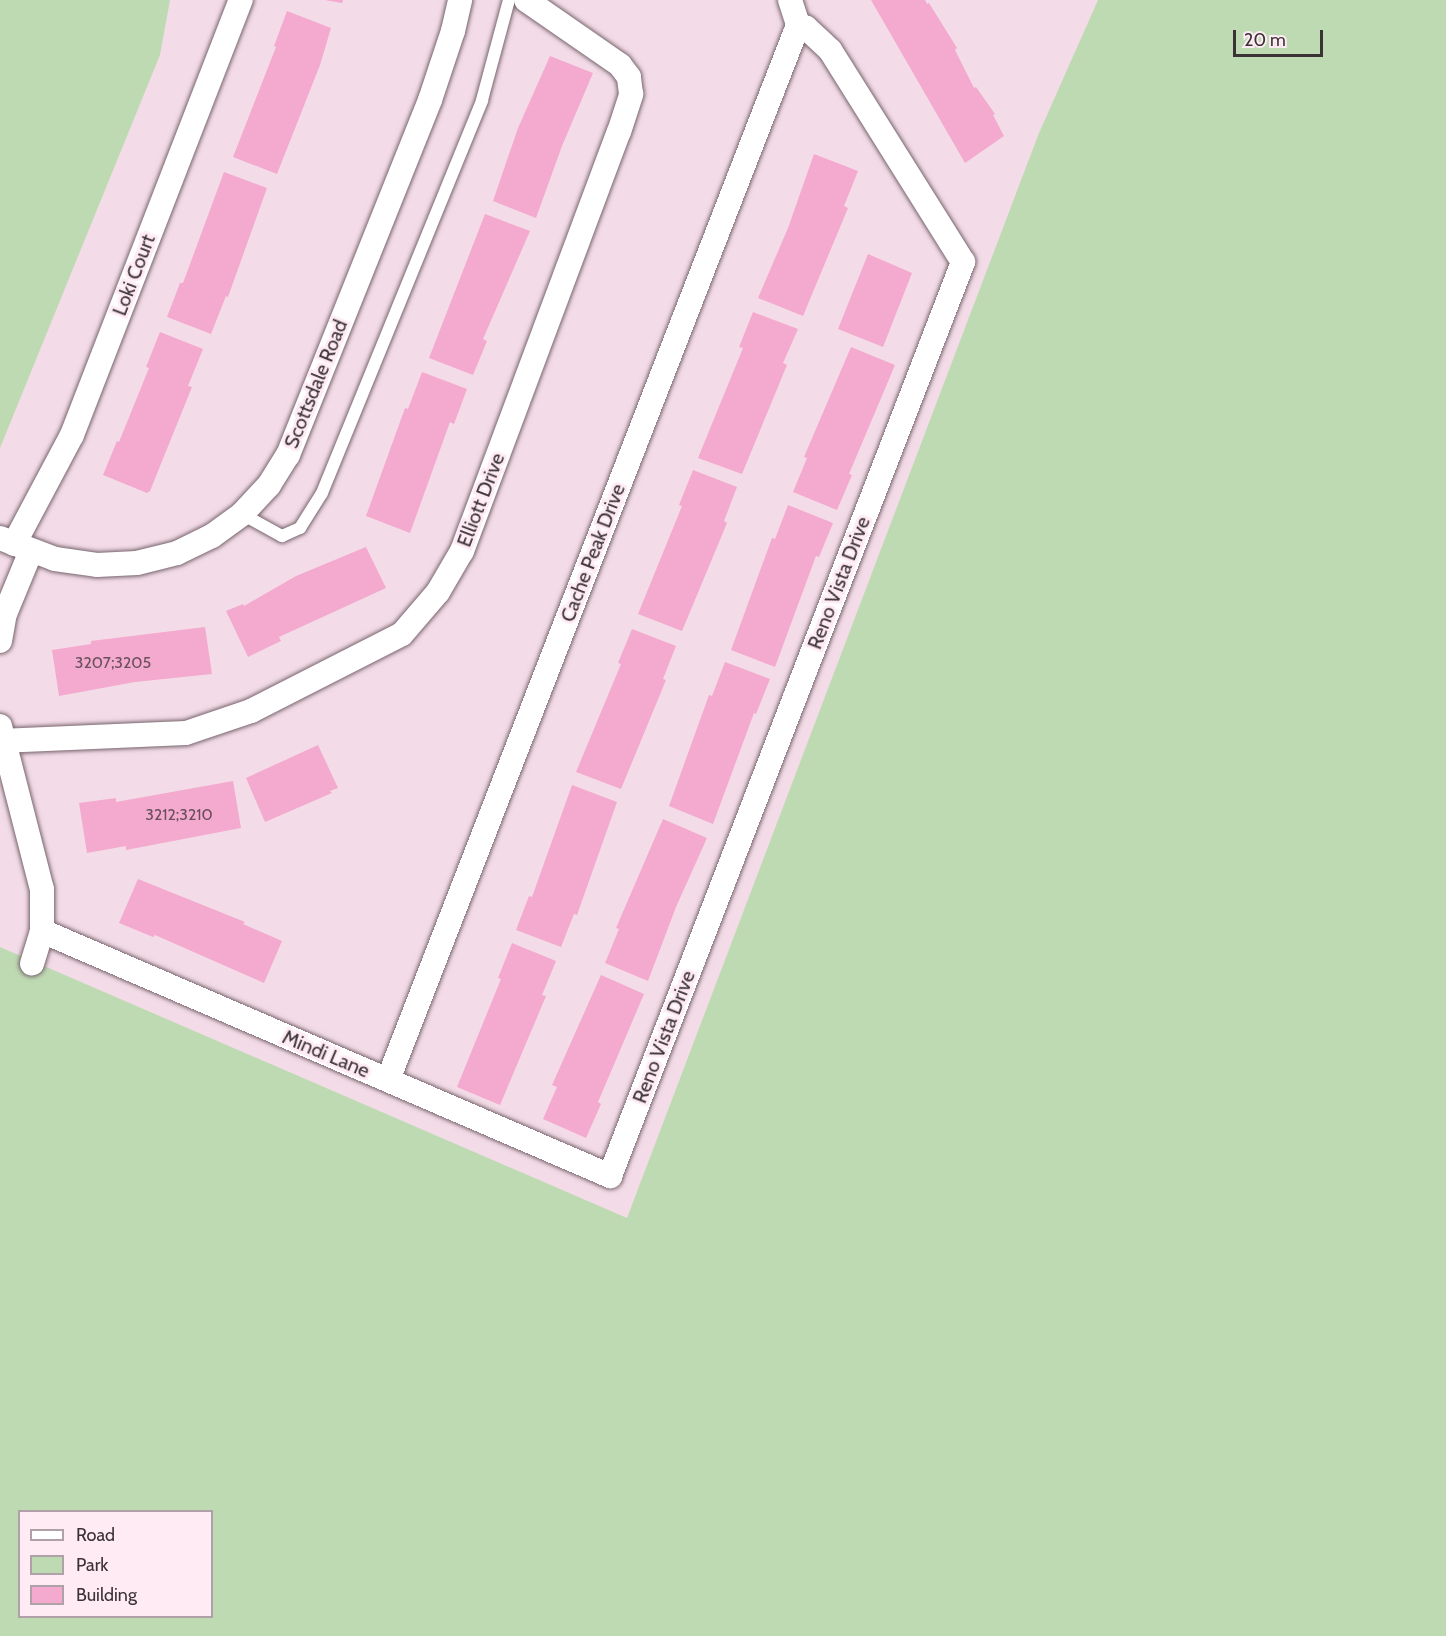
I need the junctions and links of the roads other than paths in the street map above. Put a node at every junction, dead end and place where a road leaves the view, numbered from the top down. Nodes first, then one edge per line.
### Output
1 (241, 0) edge
2 (460, 0) edge
3 (509, 0) edge
4 (790, 0) edge
5 (531, 2) edge
6 (798, 25) junction
7 (242, 514) junction
8 (15, 544) edge
9 (0, 639) edge
10 (1, 735) edge
11 (42, 931) junction
12 (32, 964) dead end
13 (388, 1080) junction
14 (610, 1176) joint

1 - 8 street, Loki Court
2 - 7 street, Scottsdale Road
3 - 7 lane
4 - 6 street
5 - 10 street, Elliott Drive
6 - 13 street, Cache Peak Drive
6 - 14 street, Reno Vista Drive
7 - 8 street, Scottsdale Road
8 - 9 street, Loki Court
10 - 11 street
11 - 12 street
11 - 13 street, Mindi Lane
13 - 14 street, Mindi Lane

